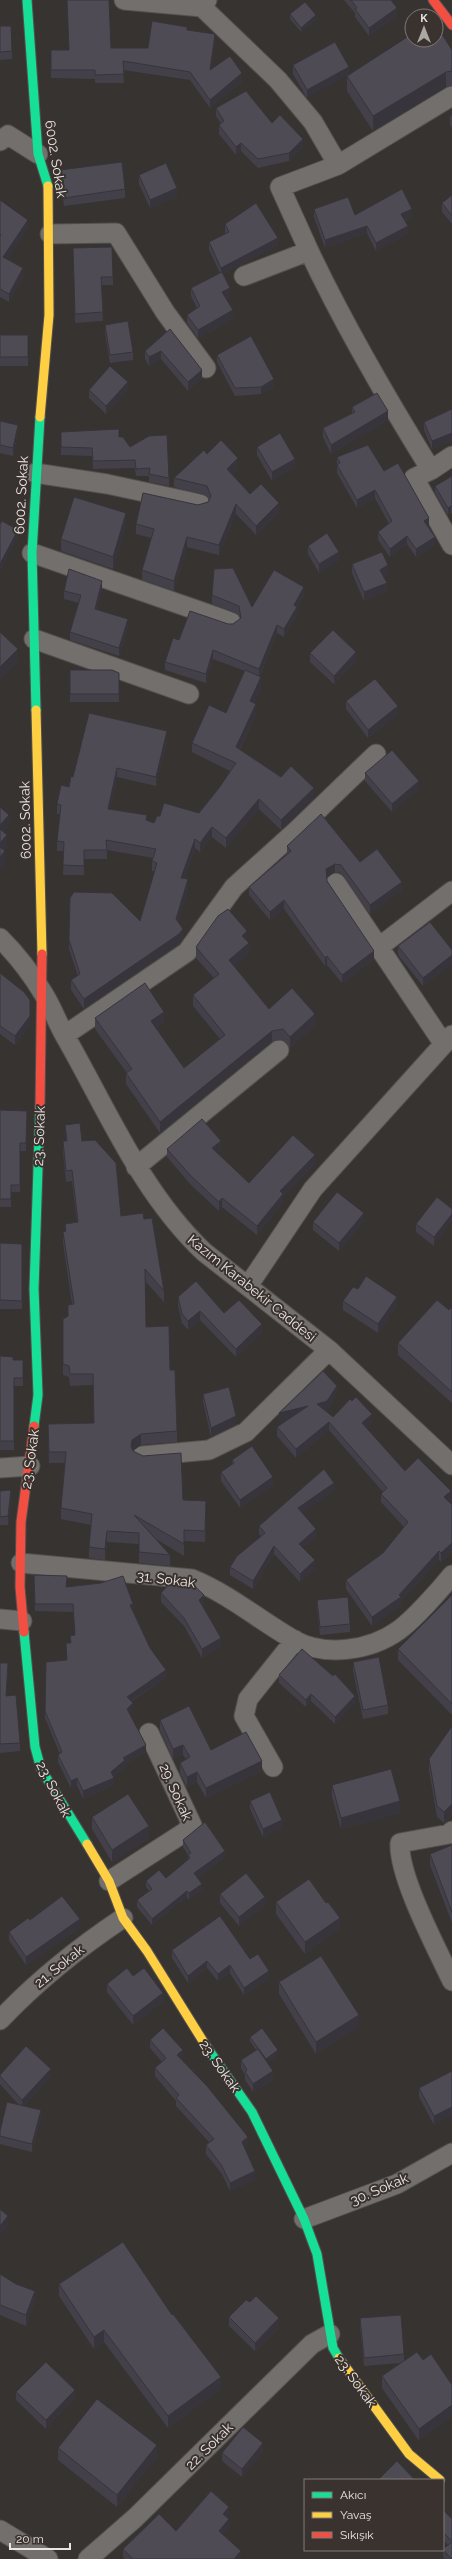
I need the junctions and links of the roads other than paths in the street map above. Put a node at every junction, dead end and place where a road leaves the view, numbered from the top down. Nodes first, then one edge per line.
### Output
1 (26, 0) edge
2 (124, 0) edge
3 (433, 0) edge
4 (204, 4) edge
5 (452, 25) edge
6 (452, 96) edge
7 (3, 133) edge
8 (38, 154) junction
9 (338, 165) junction
10 (50, 234) junction
11 (309, 251) junction
12 (244, 276) dead end
13 (206, 368) dead end
14 (452, 456) edge
15 (431, 470) junction
16 (35, 473) junction
17 (200, 504) edge
18 (452, 544) edge
19 (32, 553) junction
20 (231, 622) edge
21 (34, 639) junction
22 (189, 694) dead end
23 (376, 754) dead end
24 (336, 883) dead end
25 (452, 891) edge
26 (0, 940) edge
27 (379, 947) junction
28 (43, 993) junction
29 (65, 1036) junction
30 (448, 1039) edge
31 (279, 1050) dead end
32 (136, 1167) junction
33 (248, 1286) junction
34 (329, 1350) junction
35 (142, 1456) edge
36 (452, 1465) edge
37 (30, 1466) junction
38 (0, 1468) edge
39 (21, 1563) junction
40 (452, 1575) edge
41 (0, 1619) edge
42 (22, 1621) junction
43 (295, 1640) junction
44 (149, 1733) dead end
45 (273, 1768) dead end
46 (452, 1831) edge
47 (109, 1881) junction
48 (123, 1918) junction
49 (452, 1980) edge
50 (0, 2020) edge
51 (452, 2153) edge
52 (304, 2219) junction
53 (330, 2334) junction
54 (439, 2479) edge
55 (0, 2530) edge
56 (48, 2559) edge
57 (88, 2559) edge

1 - 8 street, 6002. Sokak
2 - 4 street
3 - 5 street
4 - 9 street
6 - 9 street
7 - 8 street
8 - 10 street, 6002. Sokak
9 - 11 street
10 - 13 street
10 - 16 street, 6002. Sokak
11 - 12 street
11 - 15 street
14 - 15 street
15 - 18 street
16 - 17 street
16 - 19 street, 6002. Sokak
19 - 20 street
19 - 21 street, 6002. Sokak
21 - 22 street
21 - 28 street, 6002. Sokak
23 - 29 street
24 - 27 street
25 - 27 street
26 - 28 street, Kazım Karabekir Caddesi
27 - 30 street
28 - 29 street, Kazım Karabekir Caddesi
28 - 37 street, 23. Sokak
29 - 32 street, Kazım Karabekir Caddesi
30 - 33 street
31 - 32 street
32 - 33 street, Kazım Karabekir Caddesi
33 - 34 street, Kazım Karabekir Caddesi
34 - 35 street
34 - 36 street, Kazım Karabekir Caddesi
37 - 38 street
37 - 39 street, 23. Sokak
39 - 42 street, 23. Sokak
39 - 43 street, 31. Sokak
40 - 43 street, 31. Sokak
41 - 42 street
42 - 47 street, 23. Sokak
43 - 45 street
44 - 47 street, 29. Sokak
46 - 49 street
47 - 48 street, 23. Sokak
48 - 50 street, 21. Sokak
48 - 52 street, 23. Sokak
51 - 52 street, 30. Sokak
52 - 53 street, 23. Sokak
53 - 54 street, 23. Sokak
53 - 57 street, 22. Sokak
55 - 56 street

